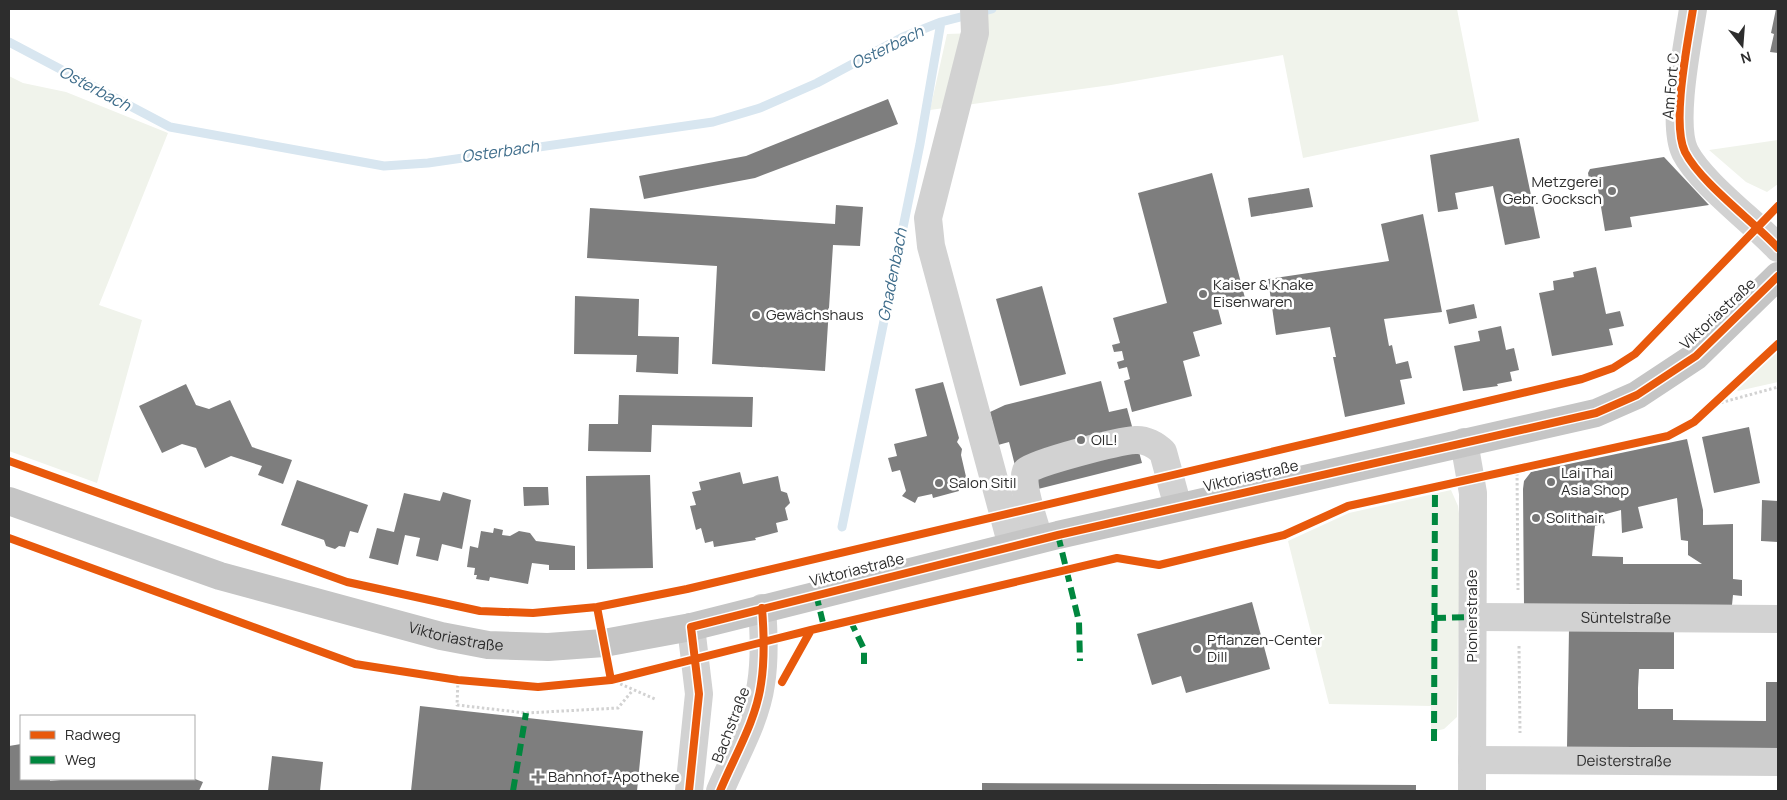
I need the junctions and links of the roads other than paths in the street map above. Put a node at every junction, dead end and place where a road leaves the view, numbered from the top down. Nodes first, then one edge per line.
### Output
1 (1693, 9) edge
2 (974, 21) edge
3 (1778, 248) edge
4 (1778, 276) edge
5 (1464, 442) junction
6 (9, 501) edge
7 (1178, 507) junction
8 (1039, 539) junction
9 (1012, 546) junction
10 (762, 608) junction
11 (1472, 617) junction
12 (1778, 619) edge
13 (690, 627) junction
14 (1472, 760) junction
15 (1778, 762) edge
16 (689, 791) edge
17 (720, 791) edge
18 (1472, 791) edge

1 - 3 street, Am Fort C
2 - 9 street
4 - 5 main road, Viktoriastraße
5 - 7 main road, Viktoriastraße
5 - 11 street, Pionierstraße
6 - 13 main road, Viktoriastraße
7 - 8 main road, Viktoriastraße
7 - 8 street
8 - 9 main road, Viktoriastraße
9 - 10 main road, Viktoriastraße
10 - 13 main road, Viktoriastraße
10 - 17 street, Bachstraße
11 - 12 street, Süntelstraße
11 - 14 street, Pionierstraße
13 - 16 street, Bachstraße
14 - 15 street, Deisterstraße
14 - 18 street, Pionierstraße

